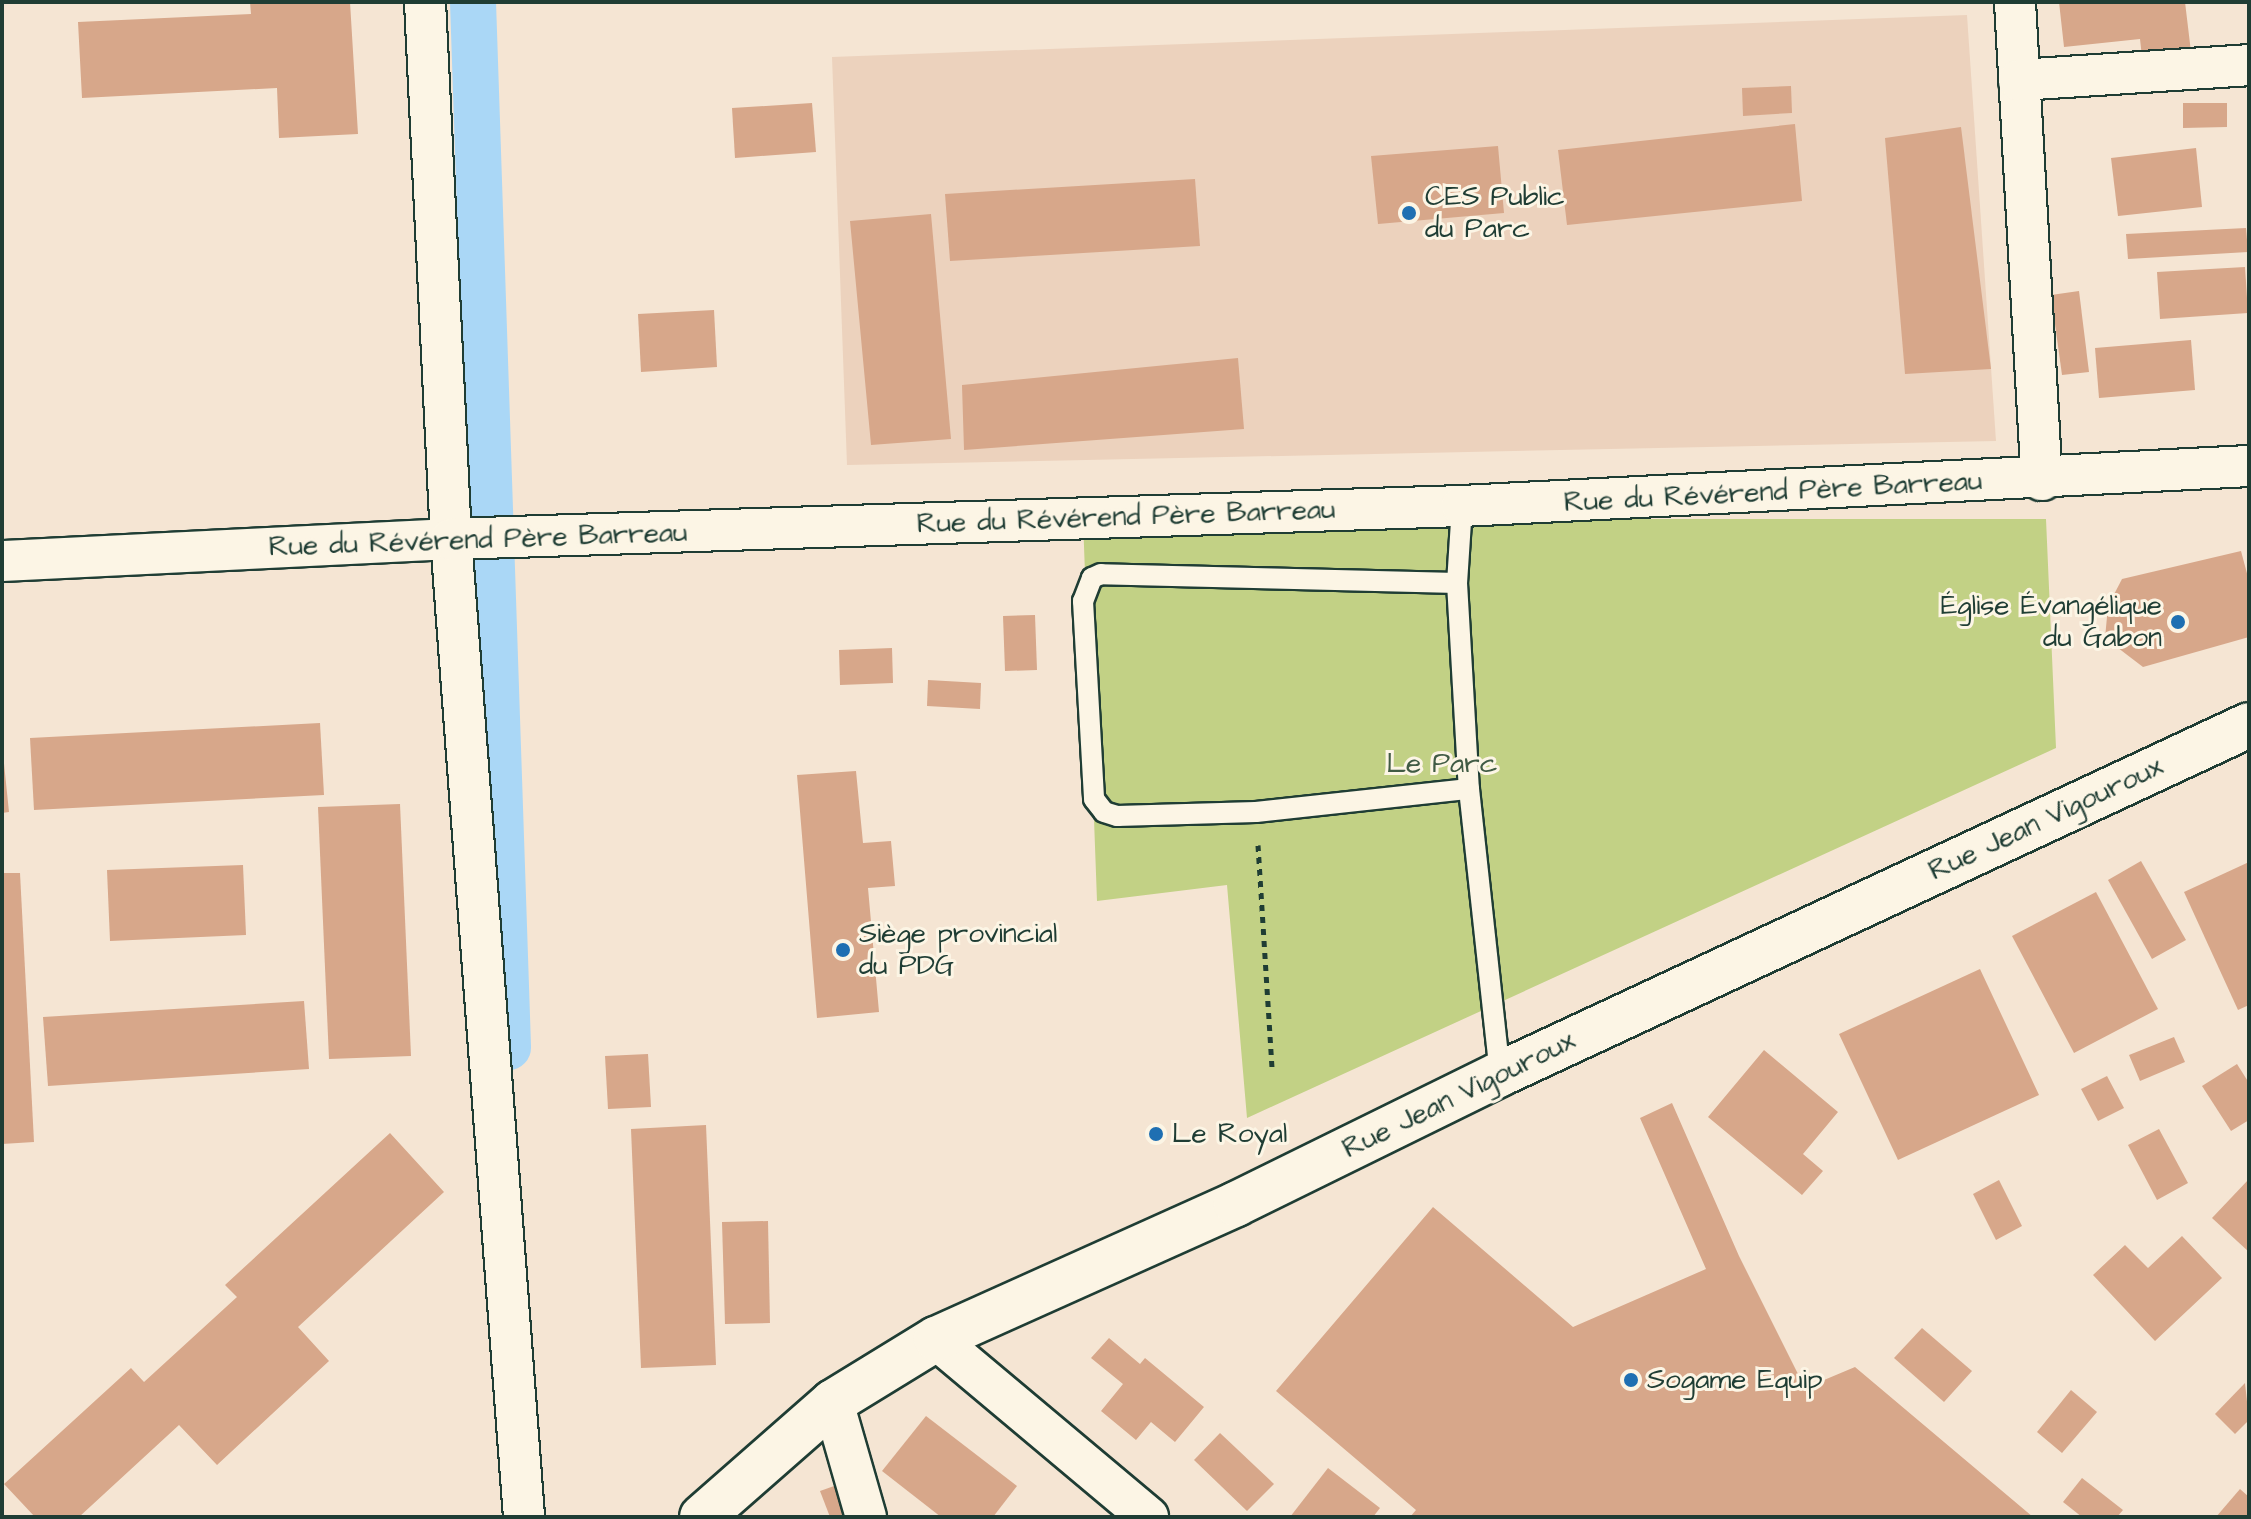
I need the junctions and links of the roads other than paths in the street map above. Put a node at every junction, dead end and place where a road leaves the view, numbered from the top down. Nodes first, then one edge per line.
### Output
1 (425, 2) edge
2 (2015, 2) edge
3 (2249, 65) edge
4 (2019, 80) junction
5 (2249, 466) edge
6 (2042, 480) junction
7 (1462, 506) junction
8 (461, 540) junction
9 (2, 561) edge
10 (1457, 583) junction
11 (2249, 725) edge
12 (1469, 789) junction
13 (1500, 1074) junction
14 (936, 1339) junction
15 (833, 1402) junction
16 (524, 1517) edge
17 (702, 1517) edge
18 (866, 1517) edge
19 (1148, 1517) edge

1 - 8 street
2 - 4 street
3 - 4 street
4 - 6 street
5 - 6 street, Rue du Révérend Père Barreau
6 - 7 street, Rue du Révérend Père Barreau
7 - 8 street, Rue du Révérend Père Barreau
7 - 10 lane
8 - 9 street, Rue du Révérend Père Barreau
8 - 16 street
10 - 12 lane
10 - 12 lane
11 - 13 street, Rue Jean Vigouroux
12 - 13 lane
13 - 14 street, Rue Jean Vigouroux
14 - 15 street, Rue Jean Vigouroux
14 - 19 street
15 - 17 street, Rue Jean Vigouroux
15 - 18 street

